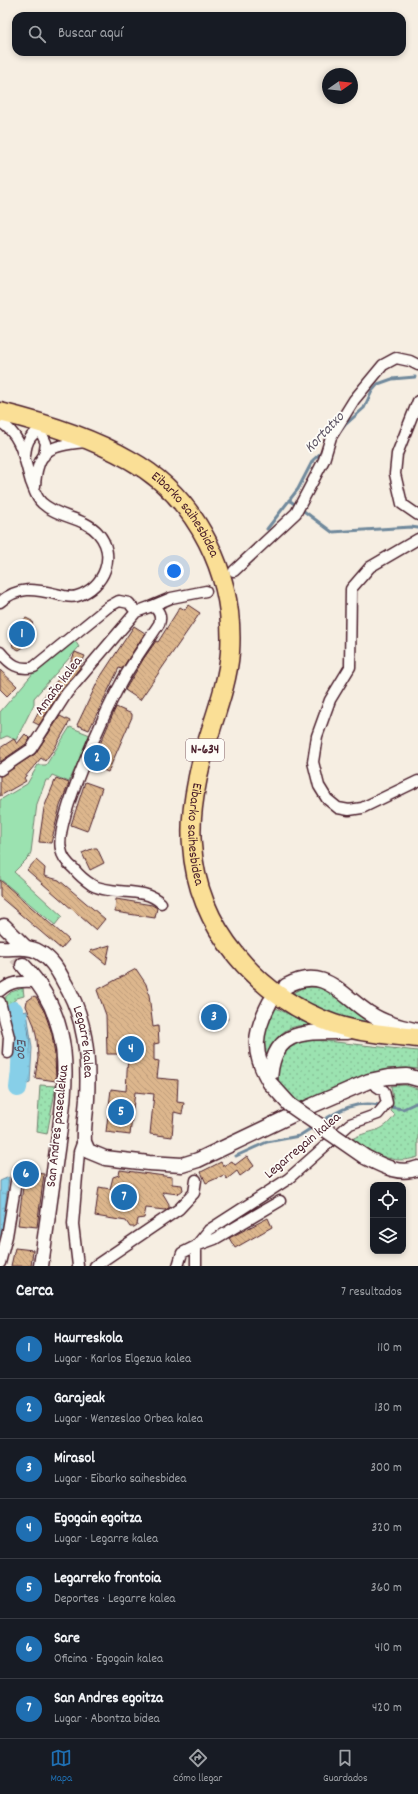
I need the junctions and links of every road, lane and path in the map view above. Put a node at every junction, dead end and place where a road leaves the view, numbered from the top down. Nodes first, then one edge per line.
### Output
1 (418, 365) edge
2 (418, 401) edge
3 (0, 412) edge
4 (0, 422) edge
5 (35, 425) junction
6 (92, 441) junction
7 (44, 456) junction
8 (24, 458) junction
9 (35, 492) junction
10 (418, 515) edge
11 (418, 539) edge
12 (234, 571) dead end
13 (206, 591) dead end
14 (0, 602) edge
15 (152, 606) junction
16 (136, 612) junction
17 (0, 652) edge
18 (0, 770) edge
19 (418, 781) edge
20 (161, 903) dead end
21 (2, 923) edge
22 (0, 943) edge
23 (0, 948) edge
24 (26, 948) junction
25 (23, 965) tunnel mouth
26 (24, 983) junction
27 (286, 986) dead end
28 (0, 991) edge
29 (0, 999) edge
30 (0, 1002) edge
31 (270, 1002) dead end
32 (418, 1031) edge
33 (368, 1032) junction
34 (418, 1038) edge
35 (8, 1053) dead end
36 (418, 1079) edge
37 (370, 1081) junction
38 (270, 1083) junction
39 (84, 1138) junction
40 (97, 1155) junction
41 (418, 1168) edge
42 (18, 1170) dead end
43 (78, 1170) junction
44 (196, 1180) dead end
45 (280, 1201) dead end
46 (196, 1246) junction
47 (0, 1263) edge
48 (41, 1266) edge
49 (78, 1266) edge
50 (95, 1266) edge
51 (178, 1266) edge
52 (196, 1266) edge

1 - 12 street
2 - 10 street
3 - 5 highway, Eibarko saihesbidea / N-634
4 - 8 street
5 - 6 highway, Eibarko saihesbidea / N-634
5 - 7 street
5 - 8 street
6 - 7 street
6 - 33 highway, Eibarko saihesbidea / N-634
7 - 9 street
8 - 9 street
9 - 14 street
11 - 19 street
13 - 15 street
15 - 16 street
15 - 20 street
16 - 17 street
16 - 18 street, Amaña kalea
21 - 22 street
21 - 24 street
23 - 24 street
24 - 39 street, Legarre kalea
25 - 26 street, San Andres pasealekua
26 - 28 street
26 - 29 street
26 - 48 street, San Andres pasealekua
27 - 32 street
30 - 35 street
31 - 38 street
33 - 34 highway, Eibarko saihesbidea / N-634
33 - 38 street
36 - 37 street
37 - 40 street
37 - 46 street, Legarregain kalea
38 - 41 street, bridge
39 - 40 street
39 - 43 street
40 - 43 street
42 - 47 street
43 - 49 street
44 - 50 street
45 - 46 street
46 - 51 street, Legarregain kalea
46 - 52 street

